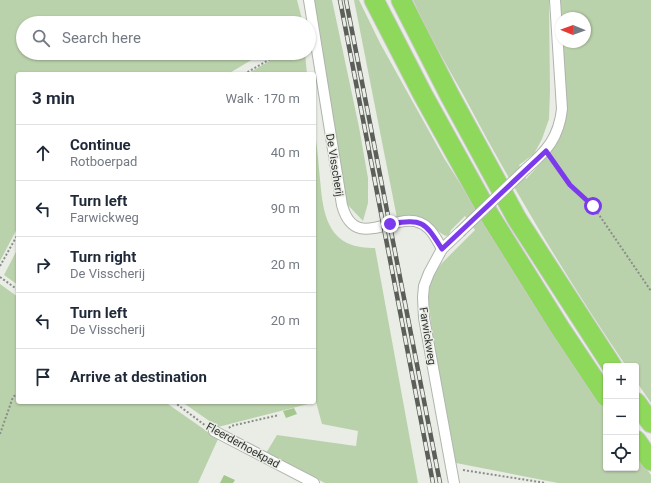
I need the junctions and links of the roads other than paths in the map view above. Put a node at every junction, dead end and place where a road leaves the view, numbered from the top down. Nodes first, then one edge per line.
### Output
1 (309, 0) edge
2 (374, 0) edge
3 (401, 0) edge
4 (555, 0) edge
5 (312, 16) edge
6 (316, 43) edge
7 (442, 249) junction
8 (610, 363) edge
9 (603, 392) edge
10 (639, 406) edge
11 (651, 424) edge
12 (214, 431) road end
13 (639, 444) edge
14 (651, 461) edge
15 (314, 483) edge
16 (454, 483) edge

1 - 5 street, De Visscherij
2 - 9 highway
3 - 8 highway
4 - 7 street, Farwickweg, bridge
6 - 7 street, De Visscherij
7 - 16 street, Farwickweg
10 - 11 highway
12 - 15 street, Fleerderhoekpad
13 - 14 highway

